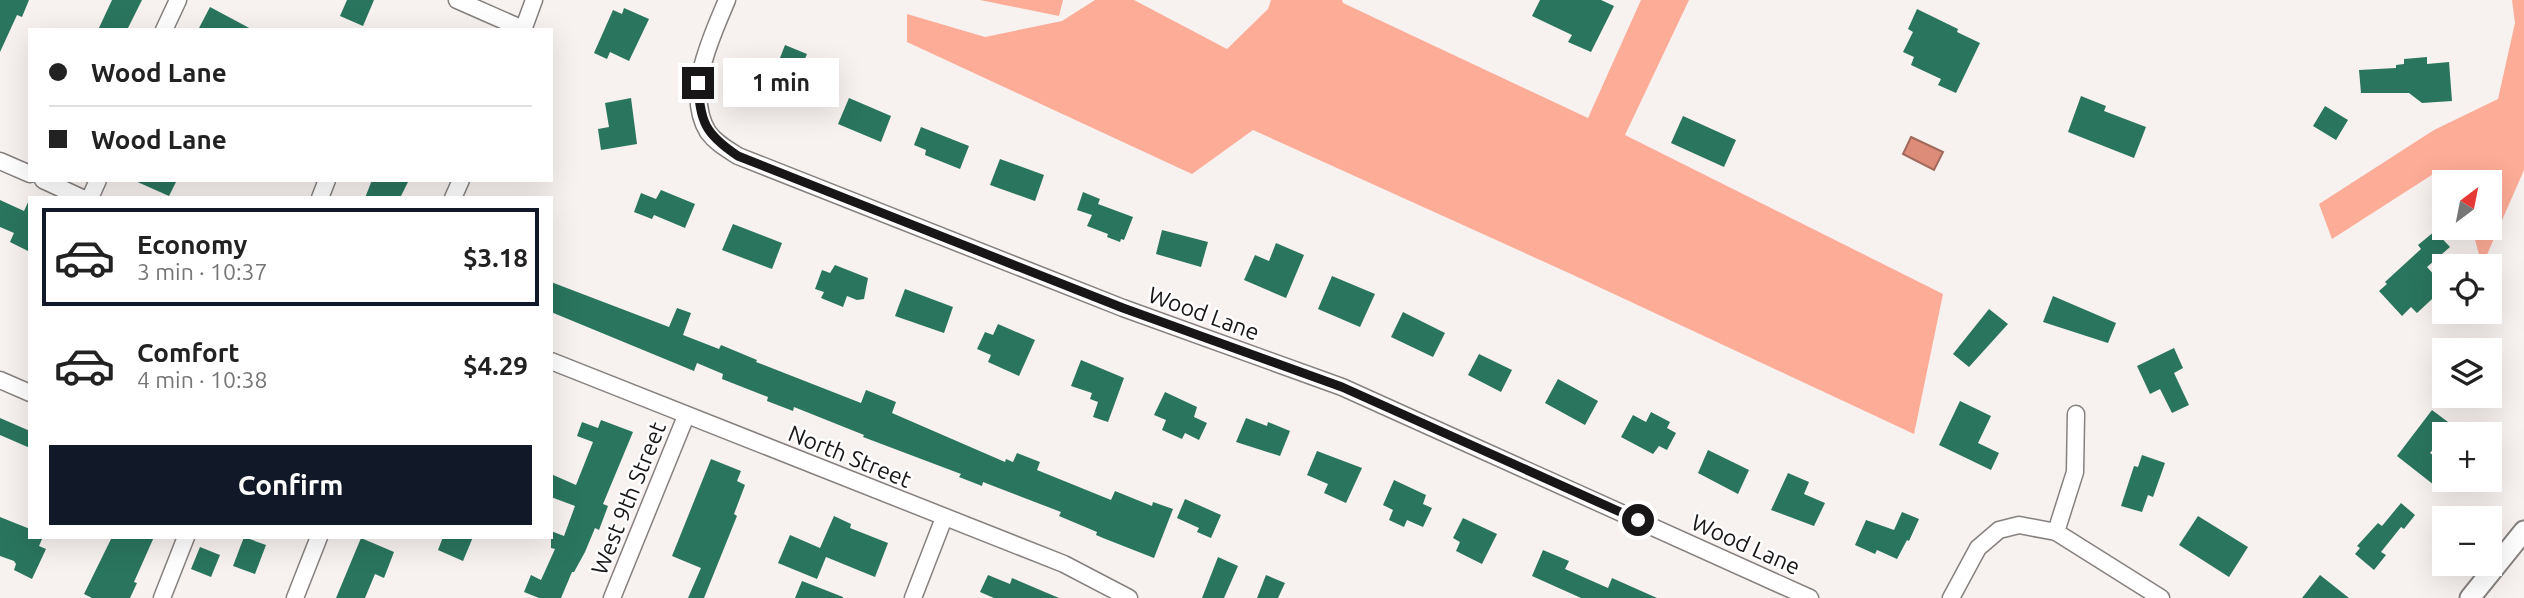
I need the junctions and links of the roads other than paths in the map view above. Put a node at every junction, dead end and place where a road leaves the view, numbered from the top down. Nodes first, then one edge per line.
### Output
1 (178, 0) edge
2 (457, 0) edge
3 (534, 0) edge
4 (727, 0) edge
5 (165, 28) edge
6 (521, 28) edge
7 (523, 28) edge
8 (0, 161) edge
9 (28, 173) edge
10 (47, 182) edge
11 (78, 196) edge
12 (553, 362) edge
13 (0, 380) edge
14 (28, 392) edge
15 (2076, 414) dead end
16 (686, 416) junction
17 (944, 518) junction
18 (2524, 531) edge
19 (2056, 532) junction
20 (185, 539) edge
21 (318, 539) edge
22 (162, 598) edge
23 (295, 598) edge
24 (612, 598) edge
25 (913, 598) edge
26 (1129, 598) edge
27 (1810, 598) edge
28 (1951, 598) edge
29 (2161, 598) edge
30 (2470, 598) edge

1 - 5 street
2 - 6 street
3 - 7 street
4 - 27 street, Wood Lane
8 - 9 street
10 - 11 street
12 - 16 street, North Street
13 - 14 street
15 - 19 street
16 - 17 street, North Street
16 - 24 street, West 9th Street
17 - 25 street
17 - 26 street, North Street
18 - 30 street
19 - 28 street
19 - 29 street
20 - 22 street
21 - 23 street

